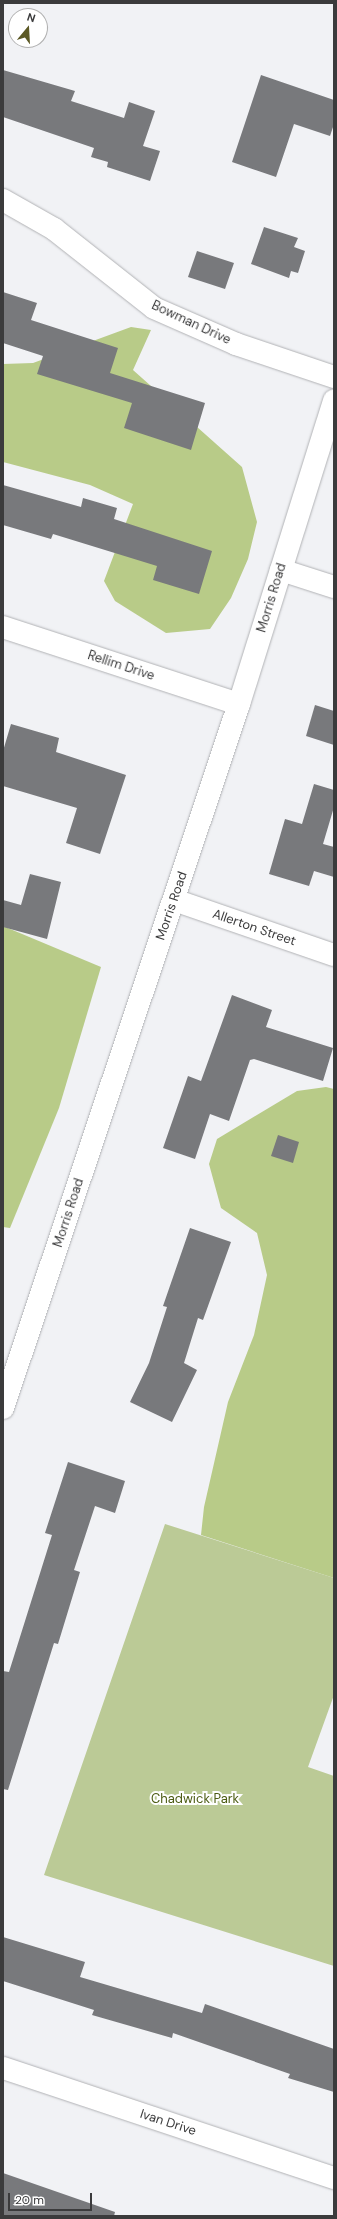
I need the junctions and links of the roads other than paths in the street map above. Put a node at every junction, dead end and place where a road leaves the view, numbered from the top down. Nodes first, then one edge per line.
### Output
1 (3, 200) edge
2 (334, 377) edge
3 (334, 401) edge
4 (281, 570) junction
5 (334, 587) edge
6 (3, 627) edge
7 (239, 704) junction
8 (174, 900) junction
9 (334, 955) edge
10 (3, 1408) edge
11 (3, 2068) edge
12 (334, 2178) edge

1 - 2 street, Bowman Drive
3 - 4 street, Morris Road
4 - 5 street
4 - 7 street, Morris Road
6 - 7 street, Rellim Drive
7 - 8 street, Morris Road
8 - 9 street, Allerton Street
8 - 10 street, Morris Road
11 - 12 street, Ivan Drive

